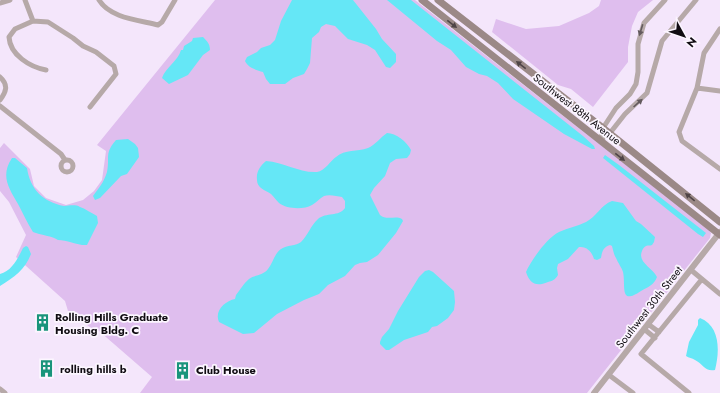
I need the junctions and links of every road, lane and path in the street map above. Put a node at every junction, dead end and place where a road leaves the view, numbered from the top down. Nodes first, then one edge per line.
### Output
1 (10, 0) edge
2 (24, 0) edge
3 (99, 0) edge
4 (175, 0) edge
5 (422, 0) edge
6 (438, 0) edge
7 (665, 0) edge
8 (696, 0) edge
9 (0, 3) edge
10 (33, 21) junction
11 (720, 29) edge
12 (46, 70) dead end
13 (0, 77) edge
14 (697, 88) junction
15 (720, 91) edge
16 (0, 100) edge
17 (0, 106) edge
18 (90, 107) dead end
19 (603, 128) junction
20 (610, 133) junction
21 (600, 140) junction
22 (65, 160) dead end
23 (720, 169) edge
24 (720, 222) edge
25 (720, 234) edge
26 (691, 270) junction
27 (702, 279) junction
28 (720, 294) edge
29 (648, 324) junction
30 (644, 330) junction
31 (659, 332) junction
32 (655, 338) junction
33 (609, 375) junction
34 (0, 389) edge
35 (5, 393) edge
36 (594, 393) edge
37 (633, 393) edge
38 (689, 393) edge

1 - 9 street
2 - 10 street
3 - 4 street
5 -> 21 main road, Southwest 88th Avenue
19 -> 6 main road, Southwest 88th Avenue
7 -> 19 street
20 -> 8 street
10 - 12 street
10 - 18 street
11 - 14 street
13 - 16 street
14 - 15 street
14 - 23 street
17 - 22 street
19 - 20 main road, Southwest 88th Avenue
19 - 21 street
20 - 21 street
24 -> 20 main road, Southwest 88th Avenue
21 -> 25 main road, Southwest 88th Avenue
25 - 26 street, Southwest 30th Street
26 - 27 street
26 - 29 street, Southwest 30th Street
27 - 28 street
27 - 31 street
29 - 30 street, Southwest 30th Street
29 - 31 street
30 - 32 street
30 - 33 street, Southwest 30th Street
31 - 32 street
32 - 38 street
33 - 36 street, Southwest 30th Street
33 - 37 street
34 - 35 street

